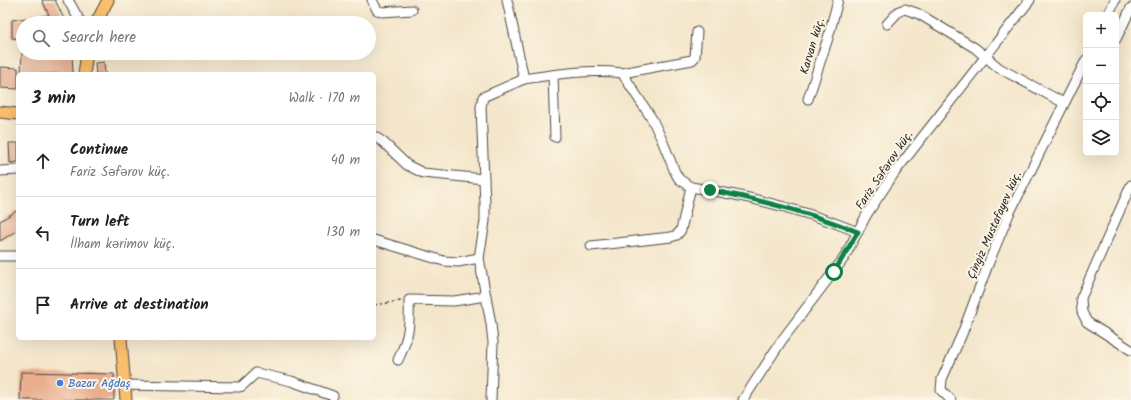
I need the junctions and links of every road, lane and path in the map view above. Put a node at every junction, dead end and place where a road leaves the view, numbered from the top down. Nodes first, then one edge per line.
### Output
1 (68, 0) edge
2 (108, 0) edge
3 (372, 0) edge
4 (838, 0) edge
5 (1030, 0) edge
6 (1115, 0) edge
7 (510, 1) edge
8 (1131, 8) edge
9 (412, 10) dead end
10 (1109, 12) edge
11 (77, 16) edge
12 (100, 16) edge
13 (887, 24) dead end
14 (697, 32) dead end
15 (1119, 33) edge
16 (985, 57) junction
17 (86, 60) edge
18 (1083, 66) edge
19 (84, 72) edge
20 (622, 73) junction
21 (553, 75) junction
22 (524, 79) junction
23 (808, 98) dead end
24 (1064, 103) junction
25 (0, 112) edge
26 (16, 114) edge
27 (555, 137) dead end
28 (376, 138) edge
29 (16, 170) edge
30 (0, 171) edge
31 (484, 179) junction
32 (1131, 185) edge
33 (691, 187) junction
34 (858, 232) junction
35 (376, 241) edge
36 (592, 246) dead end
37 (0, 256) edge
38 (16, 256) edge
39 (479, 258) junction
40 (486, 296) junction
41 (409, 300) junction
42 (376, 305) edge
43 (121, 340) edge
44 (1131, 350) edge
45 (398, 360) dead end
46 (125, 385) junction
47 (332, 396) dead end
48 (941, 397) edge
49 (126, 400) edge
50 (490, 400) edge
51 (742, 400) edge
52 (952, 400) edge

1 - 11 street
2 - 12 main road
3 - 9 street
4 - 23 street, Karvan küç.
5 - 16 street, Fariz Səfərov küç.
6 - 10 street
7 - 22 street
8 - 15 street
13 - 16 street
14 - 20 street
16 - 24 street
16 - 34 street, Fariz Səfərov küç.
17 - 19 main road
18 - 24 street, Çingiz Mustafayev küç.
20 - 21 street
20 - 33 street
21 - 22 street
21 - 27 street
22 - 31 street
24 - 48 street, Çingiz Mustafayev küç.
25 - 26 main road
28 - 31 street
29 - 30 street
31 - 39 street
32 - 44 street
33 - 34 street
33 - 36 street
34 - 51 street, Fariz Səfərov küç.
35 - 39 street
37 - 38 street
39 - 40 street
40 - 41 street
40 - 50 street
41 - 42 path
41 - 45 street
43 - 46 main road
46 - 47 street
46 - 49 main road
48 - 52 street, Çingiz Mustafayev küç.

